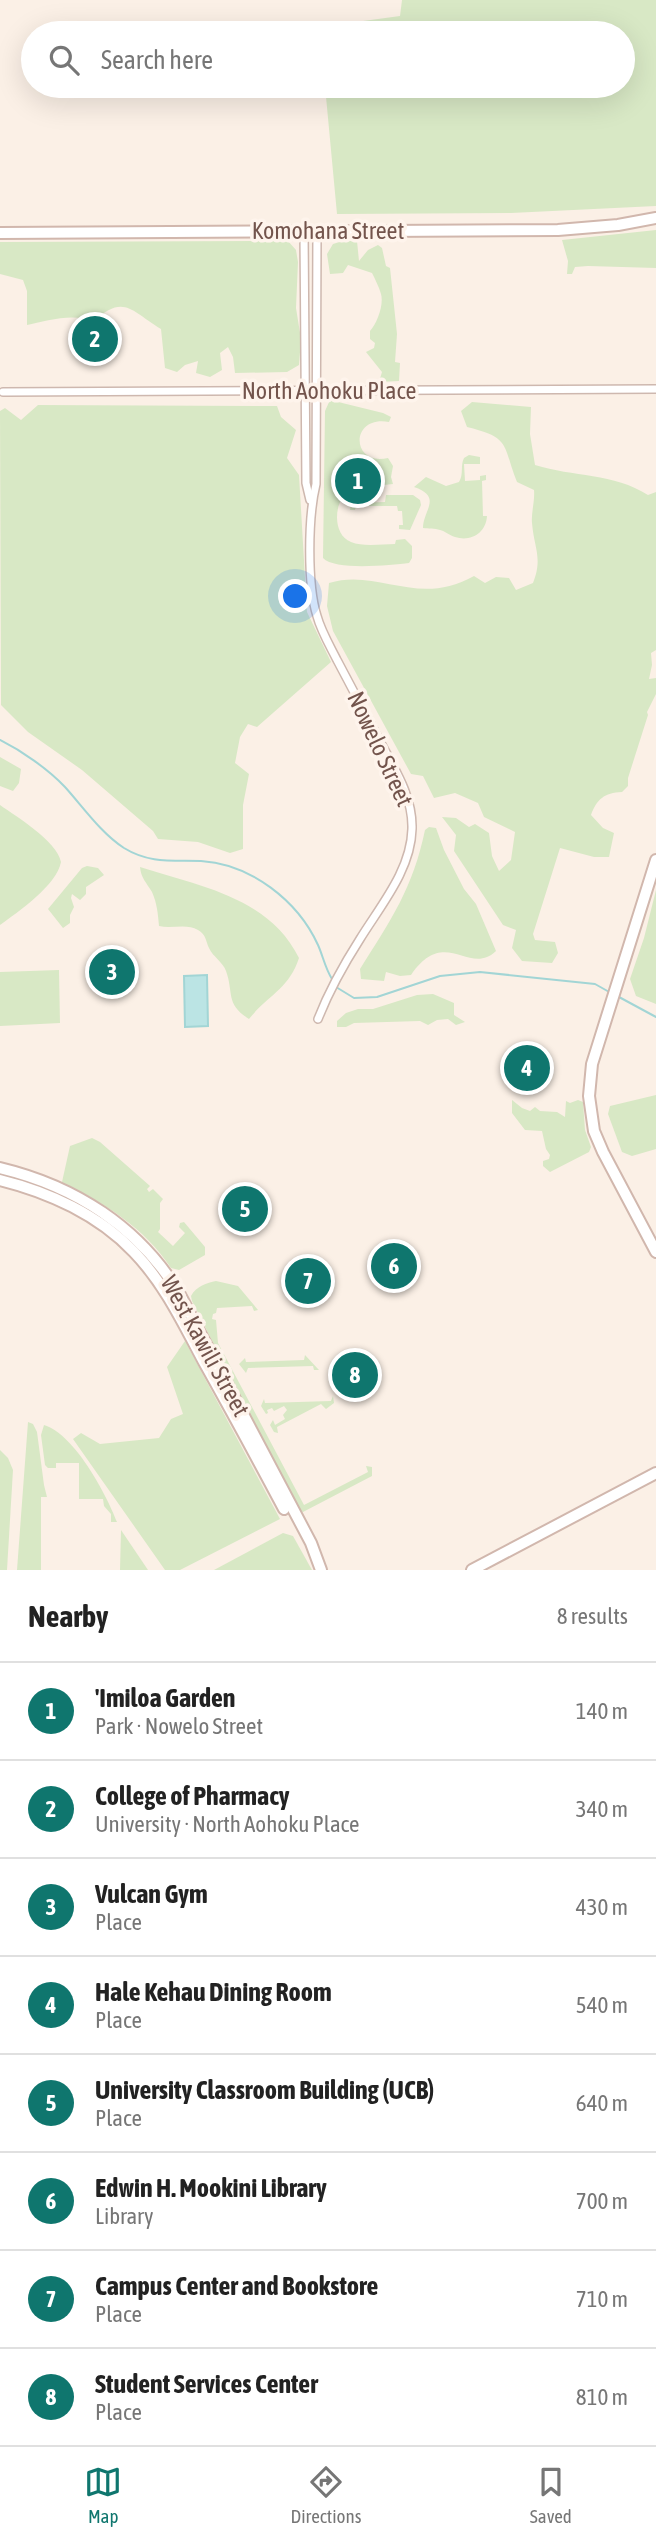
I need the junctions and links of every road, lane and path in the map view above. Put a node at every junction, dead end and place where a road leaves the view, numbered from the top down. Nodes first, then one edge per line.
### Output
1 (656, 218) edge
2 (304, 231) junction
3 (317, 231) junction
4 (0, 233) edge
5 (656, 389) edge
6 (315, 390) junction
7 (305, 391) junction
8 (3, 392) dead end
9 (311, 504) junction
10 (656, 860) edge
11 (318, 1019) dead end
12 (0, 1168) edge
13 (0, 1180) edge
14 (656, 1252) edge
15 (656, 1473) edge
16 (319, 1565) edge
17 (472, 1570) edge

1 - 3 street, Komohana Street
2 - 3 street, Komohana Street
2 - 4 street, Komohana Street
2 - 7 street, Nowelo Street
3 - 6 street, Nowelo Street
5 - 6 street, North Aohoku Place
6 - 7 street, North Aohoku Place
6 - 9 street, Nowelo Street
7 - 8 street, North Aohoku Place
7 - 9 street, Nowelo Street
9 - 11 street, Nowelo Street
10 - 14 street
12 - 16 street, West Kawili Street
13 - 16 street, West Kawili Street
15 - 17 street

